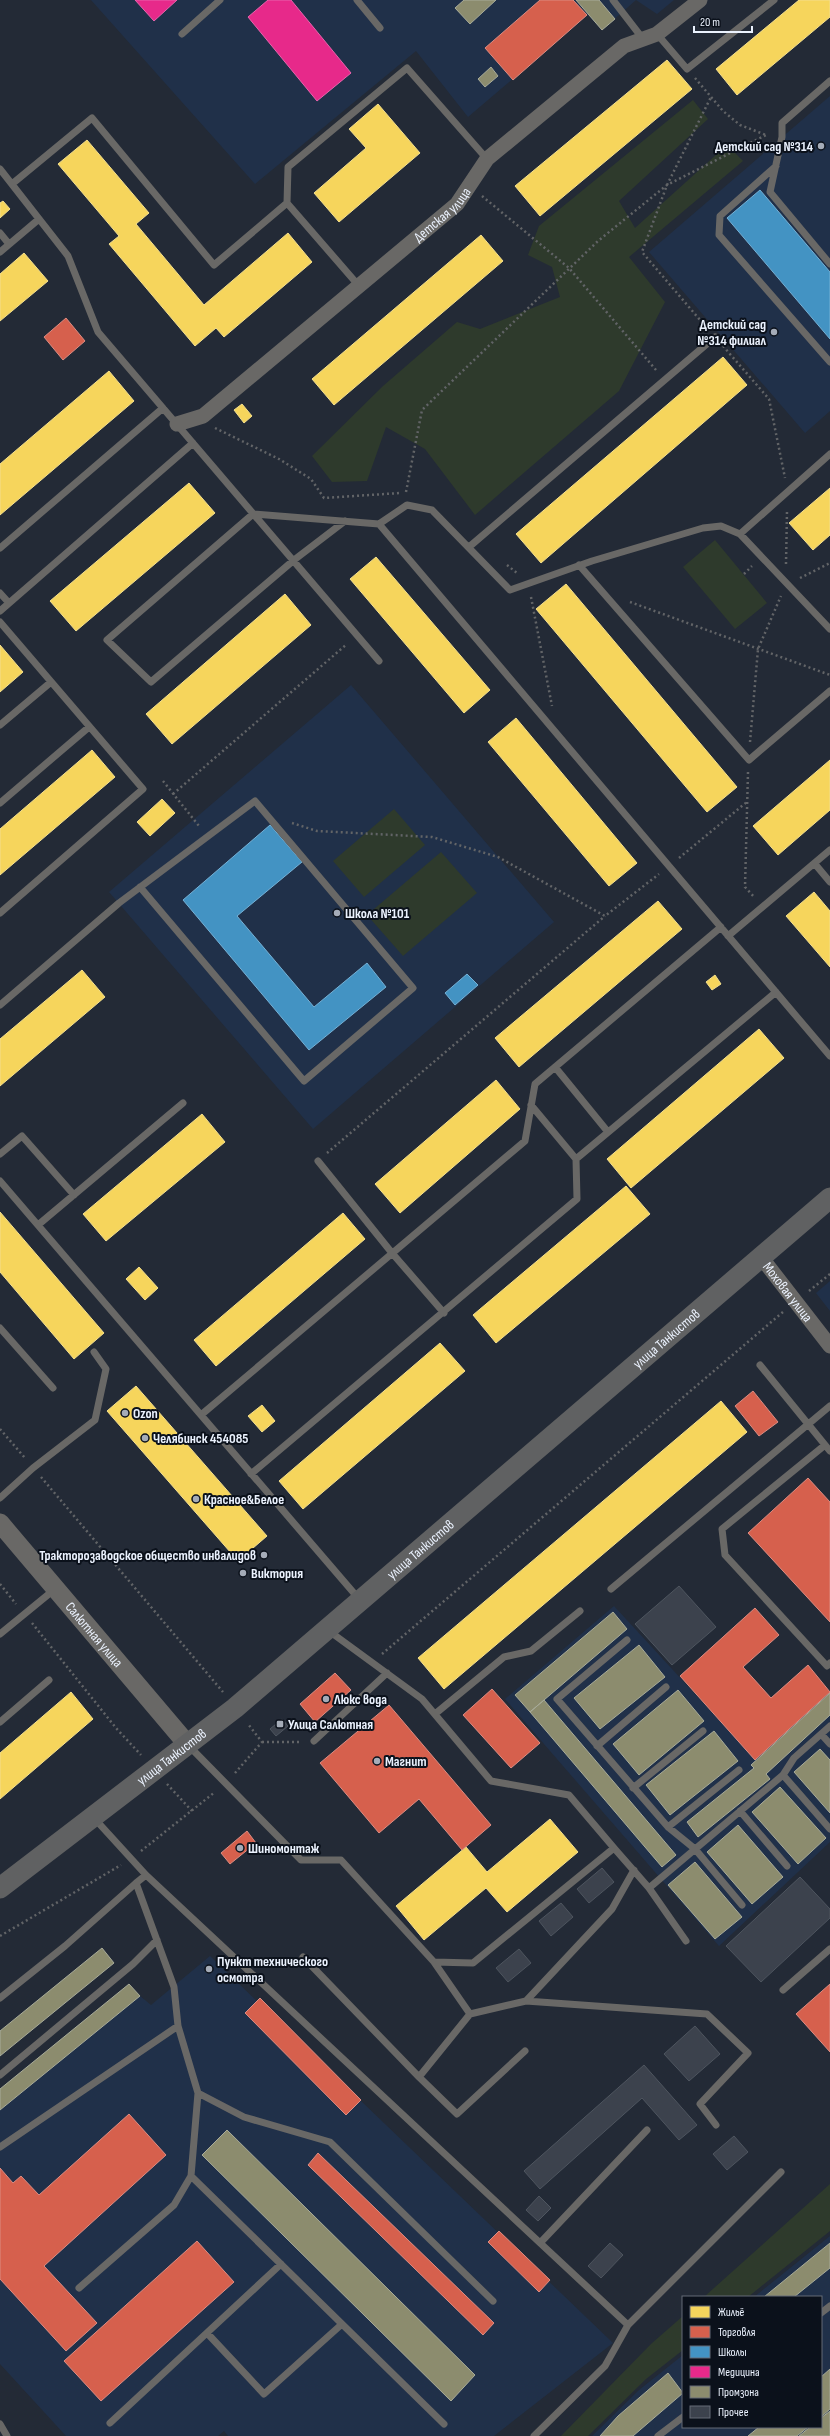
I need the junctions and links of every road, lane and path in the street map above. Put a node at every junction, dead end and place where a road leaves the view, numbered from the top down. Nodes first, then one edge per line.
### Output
1 (220, 0) edge
2 (357, 0) edge
3 (613, 0) edge
4 (700, 0) edge
5 (774, 0) edge
6 (380, 28) dead end
7 (182, 34) dead end
8 (657, 34) junction
9 (643, 39) junction
10 (687, 70) junction
11 (830, 81) edge
12 (711, 97) junction
13 (782, 131) junction
14 (766, 135) junction
15 (487, 159) junction
16 (776, 166) junction
17 (0, 170) edge
18 (12, 184) junction
19 (667, 185) junction
20 (469, 186) junction
21 (287, 203) junction
22 (39, 219) junction
23 (0, 233) edge
24 (9, 244) junction
25 (0, 252) edge
26 (830, 264) edge
27 (569, 268) junction
28 (359, 286) junction
29 (715, 337) junction
30 (830, 362) edge
31 (665, 380) junction
32 (163, 408) junction
33 (203, 416) junction
34 (177, 424) junction
35 (193, 443) junction
36 (830, 454) edge
37 (788, 492) junction
38 (405, 493) junction
39 (412, 493) dead end
40 (254, 514) junction
41 (781, 514) dead end
42 (345, 522) junction
43 (379, 524) junction
44 (740, 534) junction
45 (469, 547) junction
46 (0, 548) edge
47 (294, 560) junction
48 (830, 563) edge
49 (506, 565) dead end
50 (579, 565) junction
51 (529, 583) junction
52 (786, 584) junction
53 (602, 591) junction
54 (0, 593) edge
55 (9, 603) junction
56 (0, 611) edge
57 (0, 622) edge
58 (830, 629) edge
59 (358, 635) junction
60 (758, 649) junction
61 (379, 661) dead end
62 (830, 675) edge
63 (51, 682) junction
64 (830, 691) edge
65 (0, 725) edge
66 (89, 727) junction
67 (557, 734) junction
68 (749, 760) junction
69 (163, 781) dead end
70 (173, 794) junction
71 (748, 801) junction
72 (0, 803) edge
73 (268, 814) junction
74 (207, 836) junction
75 (830, 850) edge
76 (814, 864) junction
77 (669, 866) junction
78 (830, 882) edge
79 (140, 887) junction
80 (763, 908) junction
81 (0, 913) edge
82 (605, 916) junction
83 (721, 927) junction
84 (728, 936) junction
85 (776, 992) junction
86 (0, 1005) edge
87 (830, 1056) edge
88 (556, 1067) junction
89 (183, 1103) dead end
90 (531, 1105) junction
91 (608, 1132) junction
92 (0, 1154) edge
93 (576, 1159) junction
94 (318, 1161) joint
95 (0, 1181) edge
96 (74, 1195) junction
97 (830, 1198) edge
98 (38, 1225) junction
99 (392, 1253) junction
100 (761, 1257) junction
101 (830, 1274) edge
102 (796, 1302) junction
103 (444, 1313) junction
104 (0, 1328) edge
105 (830, 1346) edge
106 (94, 1352) dead end
107 (760, 1365) dead end
108 (53, 1388) dead end
109 (830, 1406) edge
110 (201, 1415) junction
111 (808, 1425) junction
112 (828, 1448) edge
113 (252, 1474) junction
114 (0, 1498) edge
115 (0, 1523) edge
116 (0, 1584) edge
117 (55, 1588) junction
118 (611, 1589) dead end
119 (360, 1601) junction
120 (580, 1611) dead end
121 (25, 1614) junction
122 (327, 1629) junction
123 (0, 1634) edge
124 (627, 1640) dead end
125 (372, 1662) junction
126 (830, 1663) edge
127 (387, 1674) junction
128 (49, 1680) dead end
129 (666, 1687) dead end
130 (435, 1714) junction
131 (0, 1722) edge
132 (830, 1726) edge
133 (703, 1731) dead end
134 (821, 1734) junction
135 (314, 1741) joint
136 (262, 1742) dead end
137 (830, 1744) edge
138 (188, 1746) junction
139 (597, 1746) junction
140 (739, 1770) dead end
141 (155, 1771) junction
142 (783, 1775) junction
143 (633, 1788) junction
144 (192, 1811) dead end
145 (740, 1811) junction
146 (94, 1818) junction
147 (668, 1827) junction
148 (830, 1829) edge
149 (614, 1848) junction
150 (695, 1849) junction
151 (787, 1866) dead end
152 (634, 1870) junction
153 (146, 1876) junction
154 (136, 1883) junction
155 (0, 1888) edge
156 (649, 1888) junction
157 (742, 1905) dead end
158 (156, 1940) junction
159 (686, 1940) dead end
160 (830, 1949) edge
161 (303, 1957) dead end
162 (434, 1962) junction
163 (783, 1990) dead end
164 (0, 1998) edge
165 (526, 2001) junction
166 (470, 2014) junction
167 (178, 2026) junction
168 (525, 2051) dead end
169 (0, 2075) edge
170 (419, 2077) junction
171 (198, 2092) junction
172 (716, 2125) dead end
173 (647, 2130) dead end
174 (0, 2147) edge
175 (781, 2172) dead end
176 (191, 2176) junction
177 (541, 2242) junction
178 (281, 2264) junction
179 (80, 2288) dead end
180 (493, 2301) dead end
181 (830, 2306) edge
182 (822, 2312) edge
183 (342, 2324) junction
184 (628, 2325) junction
185 (207, 2333) junction
186 (682, 2418) edge
187 (110, 2422) dead end
188 (0, 2424) edge
189 (444, 2424) dead end
190 (7, 2436) edge
191 (534, 2436) edge
192 (658, 2436) edge

1 - 7 lane
2 - 6 lane
3 - 9 lane
4 - 8 street, Детская улица
5 - 10 lane
8 - 9 street, Детская улица
8 - 10 lane
9 - 15 street, Детская улица
10 - 12 path
11 - 13 lane
12 - 14 path
12 - 19 path
13 - 14 path
13 - 16 lane
14 - 19 path
15 - 20 street, Детская улица
15 - 21 lane
16 - 26 lane
16 - 30 lane
17 - 18 lane
18 - 21 lane
18 - 22 lane
19 - 27 path
19 - 29 path
20 - 27 path
20 - 28 street, Детская улица
21 - 28 lane
22 - 24 lane
22 - 32 lane
23 - 24 lane
24 - 25 lane
27 - 31 path
27 - 38 path
28 - 33 street, Детская улица
29 - 31 lane
29 - 37 path
31 - 45 lane
32 - 34 lane
32 - 46 lane
33 - 34 street, Детская улица
33 - 38 path
34 - 35 lane
35 - 40 lane
35 - 55 lane
36 - 37 lane
37 - 44 lane
38 - 39 path
40 - 42 lane
40 - 47 lane
40 - 47 lane
41 - 52 path
42 - 43 lane
42 - 47 lane
43 - 45 lane
43 - 67 lane
44 - 50 lane
44 - 52 lane
45 - 51 lane
47 - 59 lane
48 - 52 path
49 - 51 path
50 - 51 lane
50 - 53 lane
51 - 67 path
52 - 58 lane
52 - 60 path
53 - 60 path
53 - 68 lane
54 - 55 lane
55 - 56 lane
57 - 63 lane
59 - 61 lane
59 - 70 path
60 - 62 path
60 - 68 path
63 - 65 lane
63 - 66 lane
64 - 68 lane
66 - 72 lane
66 - 81 lane
67 - 77 lane
68 - 71 path
69 - 70 path
70 - 74 path
71 - 77 path
71 - 80 path
73 - 74 lane
73 - 79 lane
73 - 82 path
74 - 79 lane
75 - 76 lane
76 - 78 lane
76 - 80 lane
77 - 82 path
77 - 83 lane
79 - 86 lane
80 - 84 lane
82 - 94 path
83 - 84 lane
83 - 88 lane
84 - 85 lane
85 - 87 lane
85 - 91 lane
88 - 90 lane
88 - 91 lane
89 - 96 lane
90 - 93 lane
90 - 99 lane
91 - 93 lane
92 - 96 lane
93 - 103 lane
94 - 99 lane
95 - 98 lane
96 - 98 lane
97 - 100 main road, улица Танкистов
98 - 110 lane
99 - 103 lane
99 - 110 lane
100 - 102 street, Моховая улица
100 - 119 main road, улица Танкистов
101 - 102 path
102 - 105 street, Моховая улица
102 - 125 path
103 - 113 lane
104 - 108 lane
106 - 114 lane
107 - 111 lane
109 - 111 lane
110 - 113 lane
111 - 112 lane
111 - 118 lane
112 - 126 lane
113 - 119 lane
115 - 117 street, Салютная улица
116 - 121 path
117 - 121 lane
117 - 138 street, Салютная улица
119 - 122 main road, улица Танкистов
120 - 130 lane
121 - 123 lane
121 - 141 path
122 - 125 lane
122 - 138 main road, улица Танкистов
124 - 139 lane
125 - 127 lane
127 - 130 lane
127 - 135 lane
128 - 131 lane
129 - 139 lane
130 - 149 lane
132 - 134 lane
133 - 143 lane
134 - 137 lane
134 - 142 lane
135 - 136 path
138 - 141 main road, улица Танкистов
138 - 162 lane
139 - 143 lane
140 - 147 lane
141 - 144 path
141 - 146 main road, улица Танкистов
142 - 145 lane
142 - 148 lane
143 - 147 lane
145 - 150 lane
145 - 151 lane
146 - 153 lane
146 - 155 main road, улица Танкистов
147 - 150 lane
149 - 152 lane
149 - 162 lane
150 - 156 lane
150 - 157 lane
152 - 156 lane
152 - 165 lane
153 - 154 lane
153 - 177 lane
154 - 158 lane
154 - 164 lane
156 - 159 lane
158 - 167 lane
158 - 169 lane
160 - 163 lane
161 - 170 lane
162 - 166 lane
165 - 166 lane
165 - 172 lane
166 - 170 lane
167 - 171 lane
167 - 174 lane
168 - 170 lane
171 - 176 lane
171 - 180 lane
173 - 177 lane
175 - 184 lane
176 - 178 lane
176 - 179 lane
177 - 184 lane
178 - 183 lane
178 - 185 lane
181 - 182 lane
183 - 185 lane
183 - 189 lane
184 - 191 lane
185 - 187 lane
186 - 192 lane
188 - 190 lane

